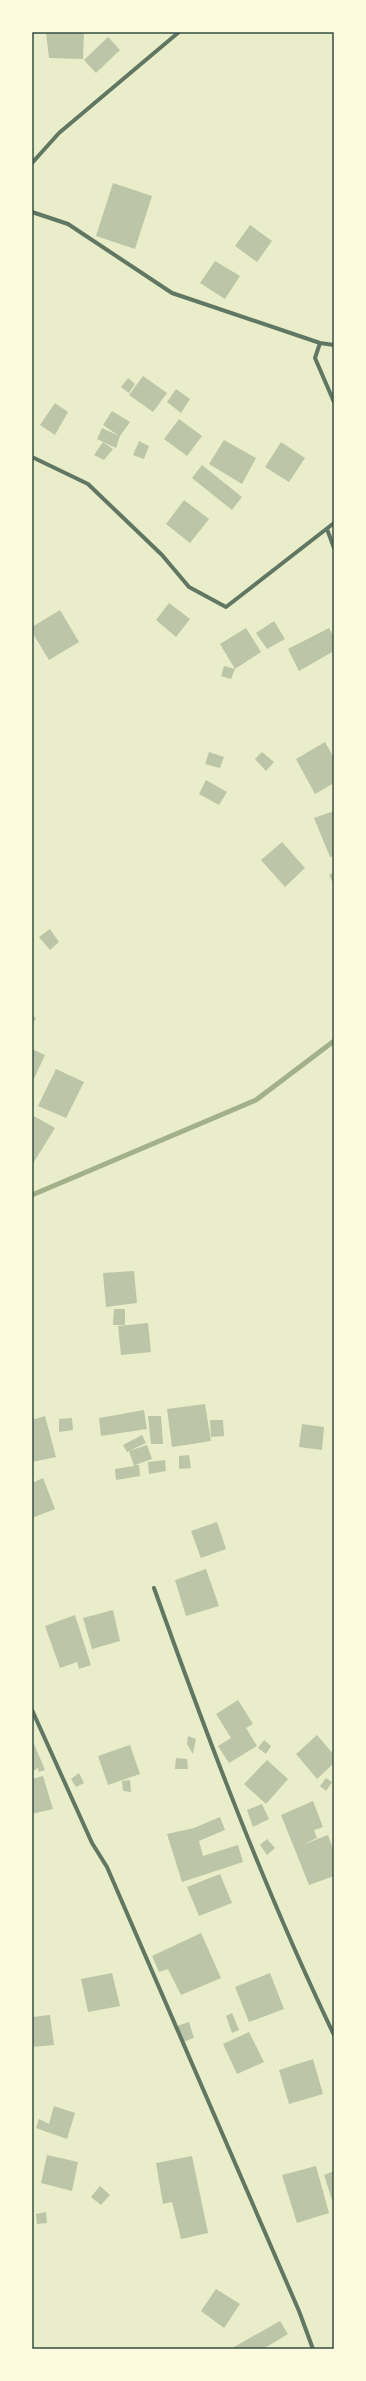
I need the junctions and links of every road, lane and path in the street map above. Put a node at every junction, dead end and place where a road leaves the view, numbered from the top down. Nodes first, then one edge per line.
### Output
1 (178, 32) edge
2 (32, 163) edge
3 (32, 212) edge
4 (320, 342) junction
5 (334, 345) edge
6 (334, 402) edge
7 (32, 457) edge
8 (334, 523) edge
9 (327, 529) junction
10 (334, 548) edge
11 (154, 1588) dead end
12 (32, 1710) edge
13 (334, 2035) edge
14 (313, 2349) edge

1 - 2 street
3 - 4 street
4 - 5 street
4 - 6 street
7 - 9 street
8 - 9 street
9 - 10 street
11 - 13 street
12 - 14 street

